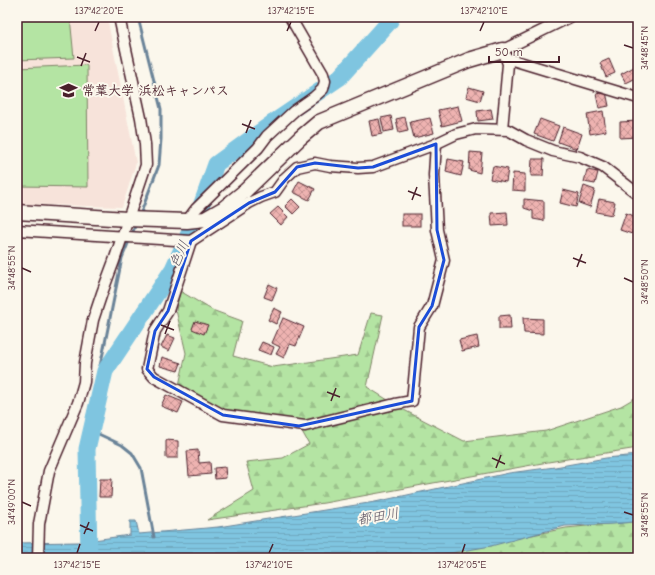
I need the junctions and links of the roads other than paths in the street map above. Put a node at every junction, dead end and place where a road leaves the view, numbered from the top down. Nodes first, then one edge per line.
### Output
1 (119, 17) edge
2 (290, 17) edge
3 (570, 17) edge
4 (505, 54) junction
5 (638, 98) edge
6 (502, 129) junction
7 (436, 144) junction
8 (638, 194) edge
9 (17, 212) edge
10 (128, 219) junction
11 (187, 222) junction
12 (17, 230) edge
13 (122, 237) junction
14 (191, 242) junction
15 (38, 558) edge

1 - 10 street
2 - 11 street
3 - 4 street
4 - 5 street
4 - 6 street
4 - 11 street
6 - 7 street
6 - 8 street
7 - 14 street
7 - 14 street
9 - 10 street
10 - 11 street
10 - 13 street
12 - 13 street
13 - 14 street
13 - 15 street

